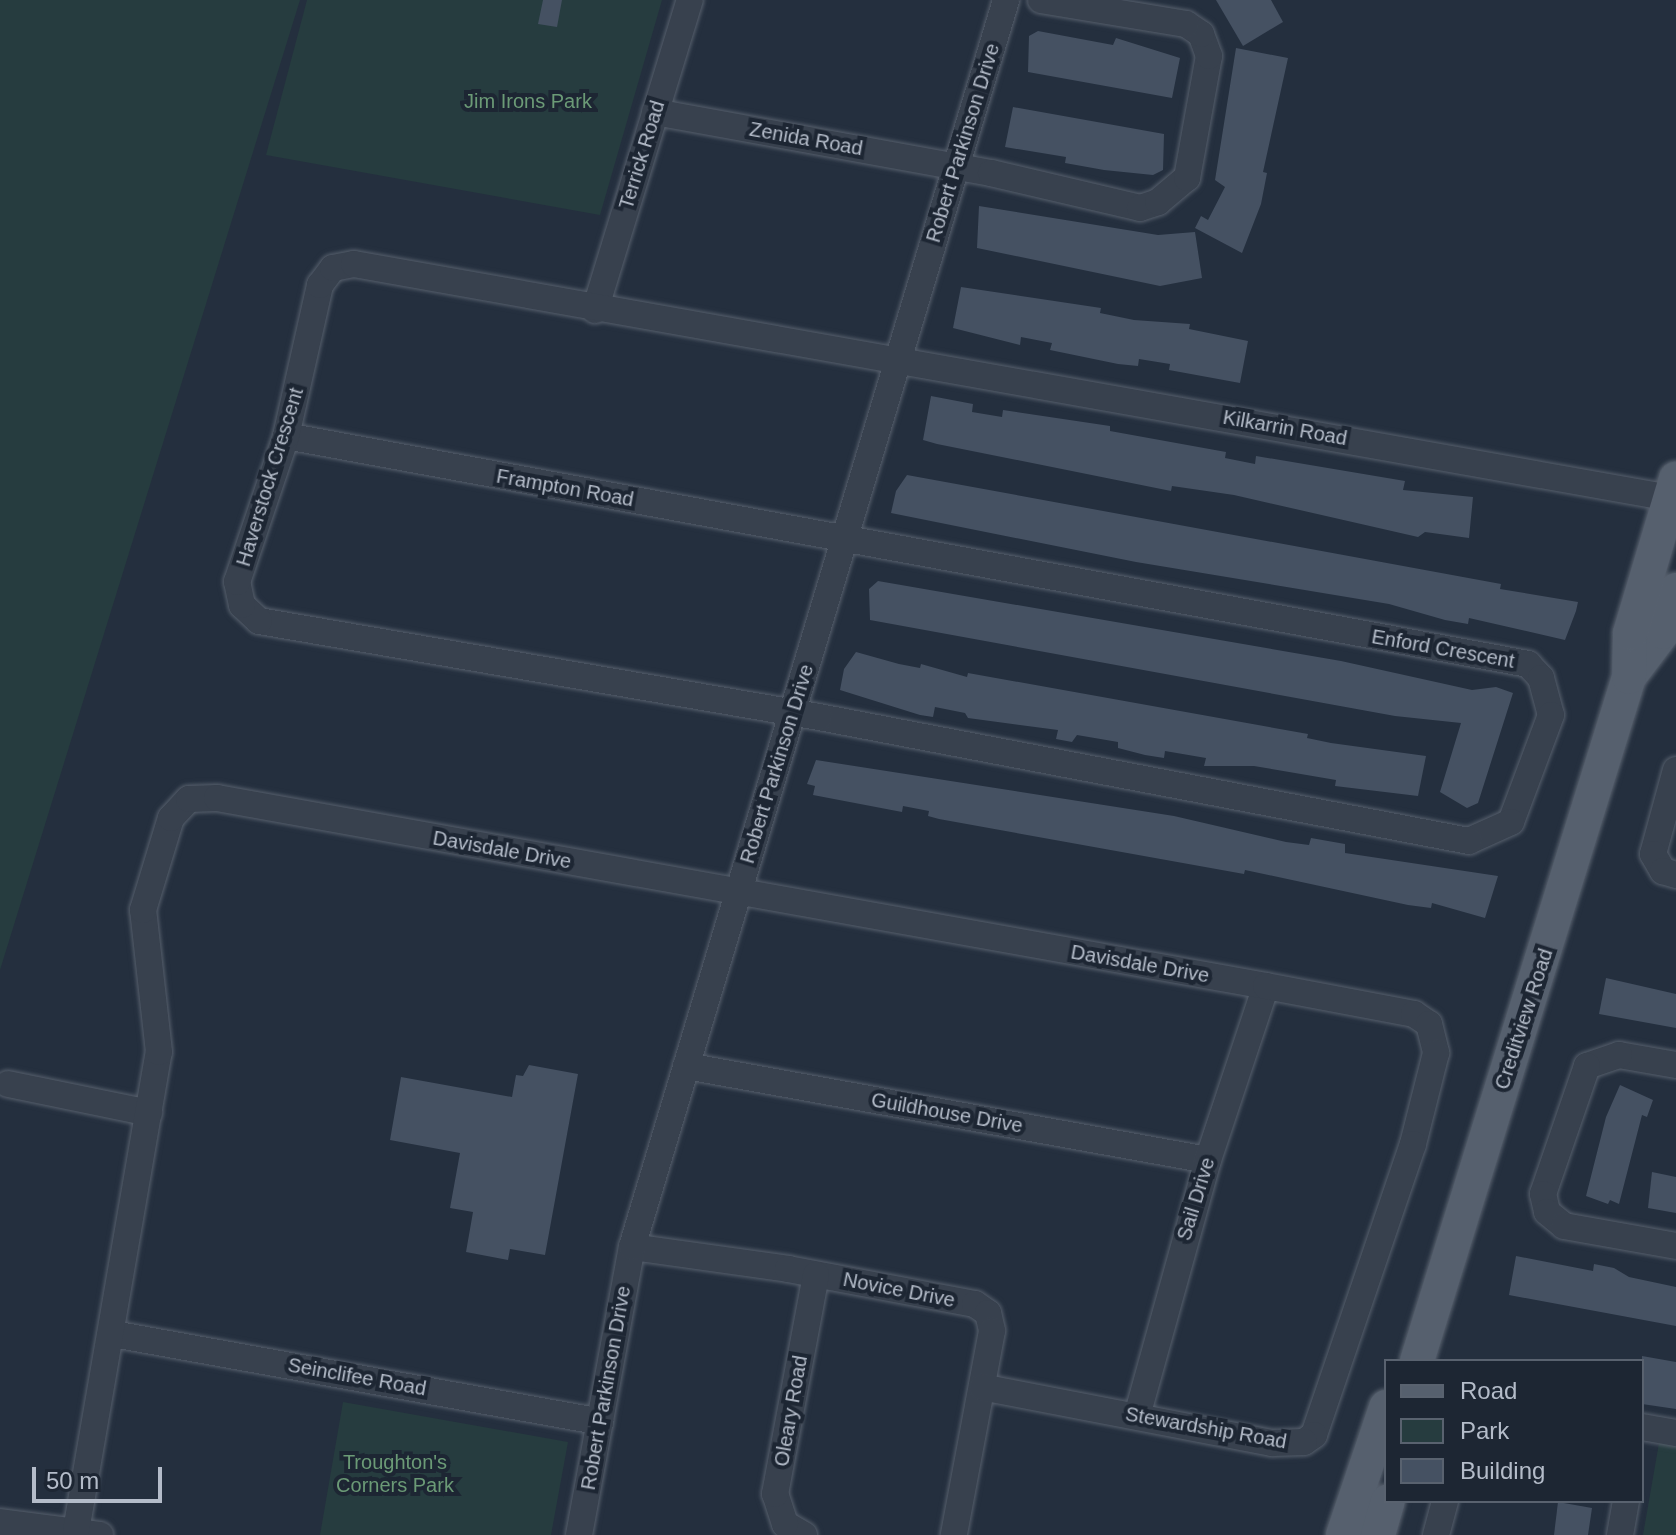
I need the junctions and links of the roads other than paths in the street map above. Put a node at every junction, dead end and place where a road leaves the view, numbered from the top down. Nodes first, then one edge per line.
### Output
1 (690, 0) edge
2 (1006, 0) edge
3 (1041, 0) edge
4 (655, 112) junction
5 (957, 166) junction
6 (595, 310) junction
7 (899, 358) junction
8 (286, 436) junction
9 (1674, 492) edge
10 (845, 539) junction
11 (1676, 590) edge
12 (1629, 677) junction
13 (792, 712) junction
14 (1676, 770) edge
15 (1676, 875) edge
16 (738, 894) junction
17 (1266, 986) junction
18 (1676, 1065) edge
19 (686, 1066) junction
20 (8, 1084) dead end
21 (149, 1113) junction
22 (1413, 1144) joint
23 (1208, 1160) junction
24 (1676, 1246) edge
25 (632, 1247) junction
26 (816, 1275) junction
27 (113, 1334) junction
28 (1418, 1359) edge
29 (982, 1387) junction
30 (1384, 1413) edge
31 (1137, 1416) junction
32 (600, 1422) junction
33 (1644, 1427) edge
34 (1676, 1433) edge
35 (1387, 1503) edge
36 (1444, 1503) edge
37 (1626, 1503) edge
38 (0, 1522) edge
39 (88, 1533) edge
40 (579, 1535) edge
41 (804, 1535) edge
42 (954, 1535) edge
43 (1343, 1535) edge
44 (1378, 1535) edge
45 (1436, 1535) edge
46 (1620, 1535) edge

1 - 4 street, Terrick Road
2 - 5 street, Robert Parkinson Drive
3 - 5 street, Zenida Road
4 - 5 street, Zenida Road
4 - 6 street, Terrick Road
5 - 7 street, Robert Parkinson Drive
6 - 7 street, Haverstock Crescent
6 - 8 street, Haverstock Crescent
7 - 9 street, Kilkarrin Road
7 - 10 street, Robert Parkinson Drive
8 - 10 street, Frampton Road
8 - 13 street, Haverstock Crescent
9 - 12 main road, Creditview Road
10 - 13 street, Robert Parkinson Drive
10 - 13 street, Enford Crescent
11 - 12 main road, Creditview Road
12 - 28 main road, Creditview Road
13 - 16 street, Robert Parkinson Drive
14 - 15 street
16 - 17 street, Davisdale Drive
16 - 19 street, Robert Parkinson Drive
16 - 21 street, Davisdale Drive
17 - 22 street, Davisdale Drive
17 - 23 street, Sail Drive
18 - 24 street
19 - 23 street, Guildhouse Drive
19 - 25 street, Robert Parkinson Drive
20 - 21 street
21 - 27 street, Davisdale Drive
22 - 31 street, Stewardship Road
23 - 31 street, Sail Drive
25 - 26 street, Novice Drive
25 - 32 street, Robert Parkinson Drive
26 - 29 street, Novice Drive
26 - 41 street, Oleary Road
27 - 32 street, Seinclifee Road
27 - 39 street, Davisdale Drive
29 - 31 street, Stewardship Road
29 - 42 street, Novice Drive
30 - 43 main road
32 - 40 street, Robert Parkinson Drive
33 - 34 street
35 - 44 main road
36 - 45 street
37 - 46 street
38 - 39 street

